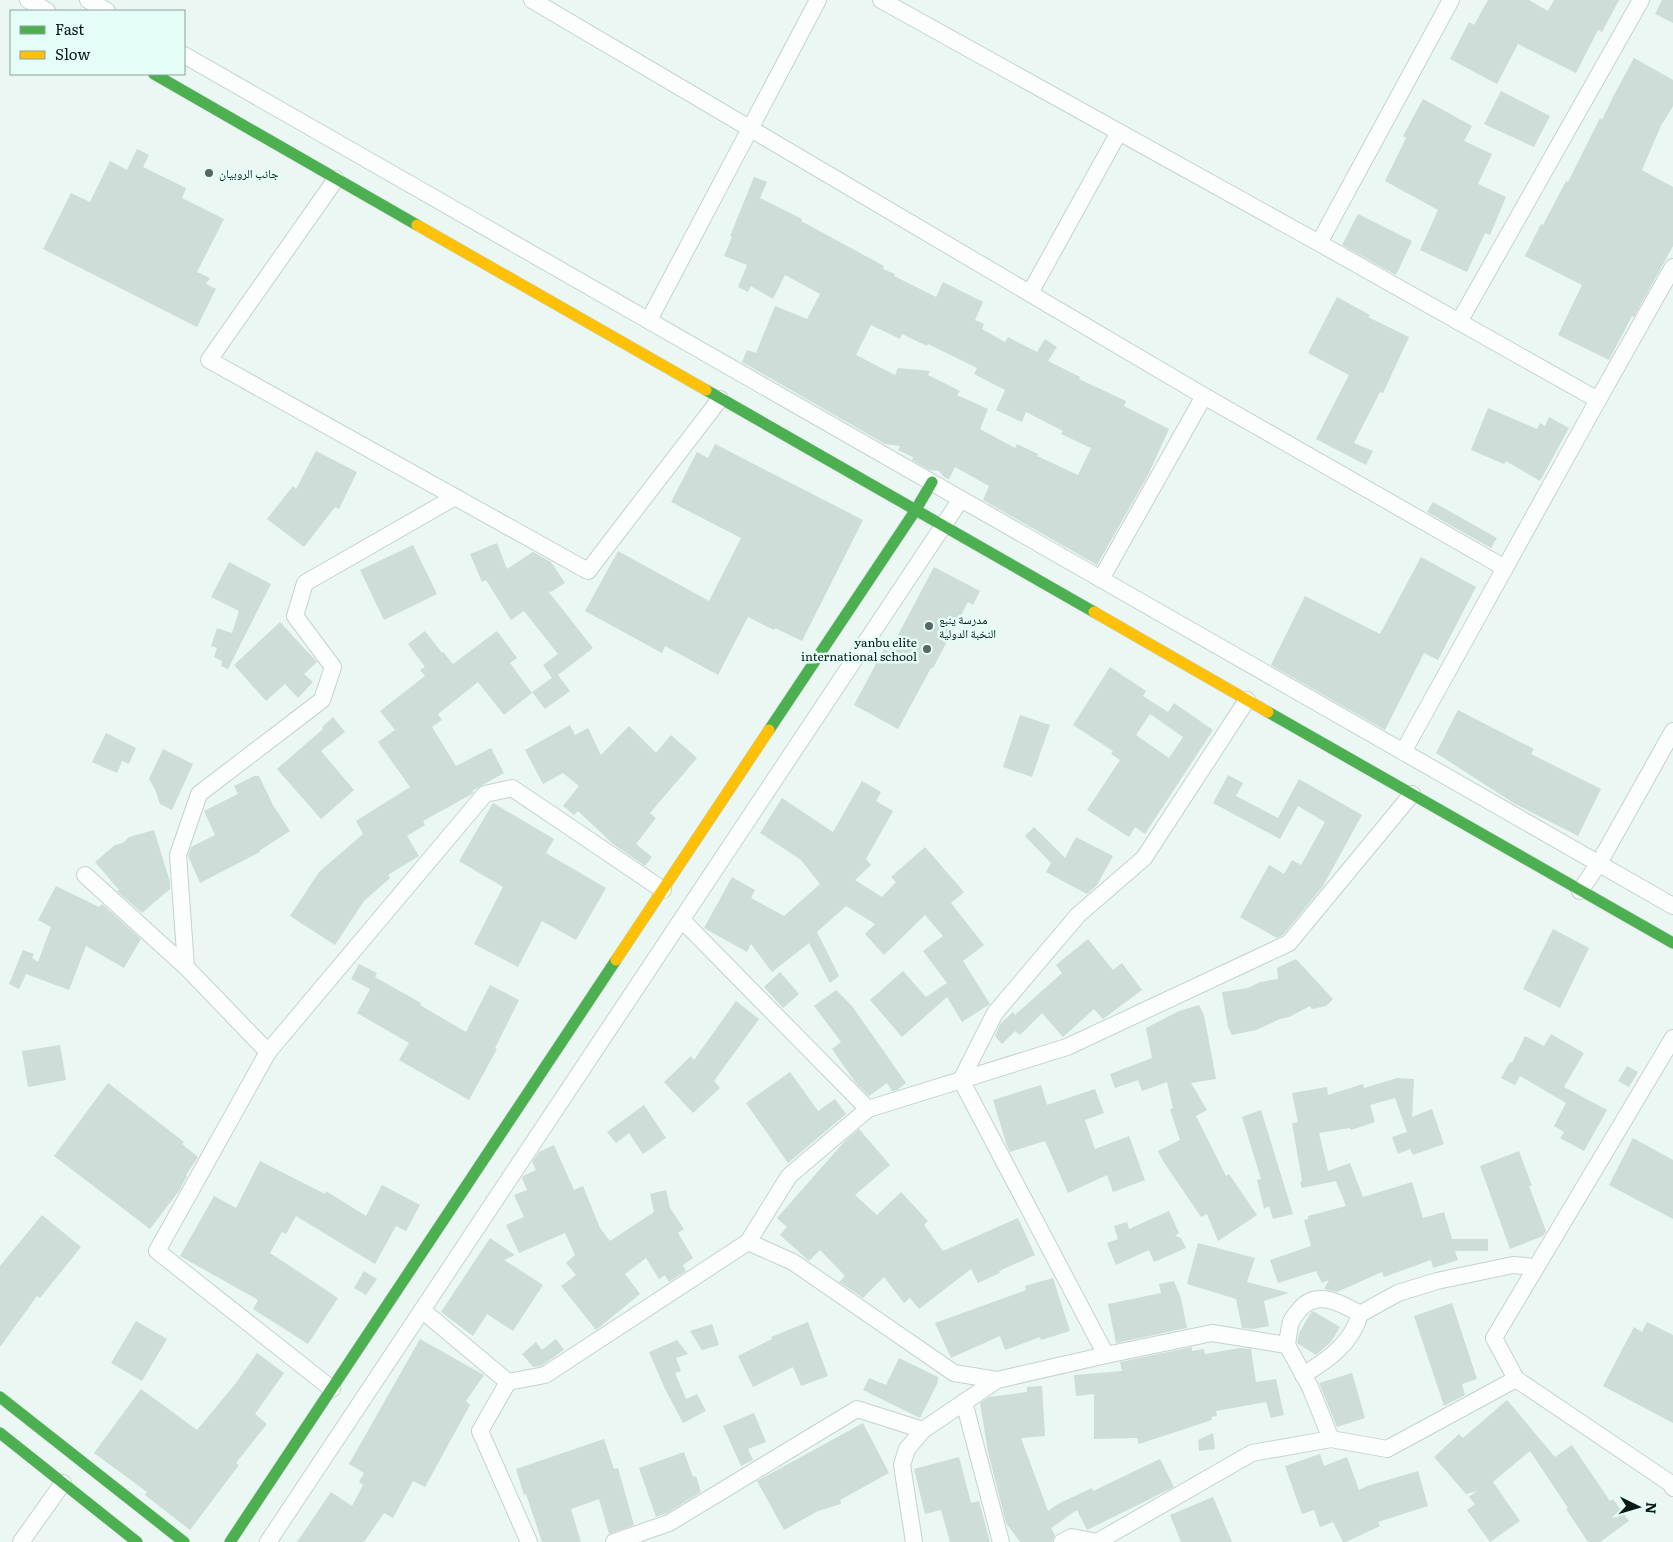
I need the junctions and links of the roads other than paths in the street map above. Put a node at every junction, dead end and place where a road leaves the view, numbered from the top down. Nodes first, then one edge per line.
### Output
1 (28, 0) edge
2 (88, 0) edge
3 (532, 0) edge
4 (818, 0) edge
5 (881, 0) edge
6 (1451, 0) edge
7 (1641, 0) edge
8 (556, 6) edge
9 (45, 10) edge
10 (105, 10) edge
11 (185, 56) edge
12 (156, 75) edge
13 (750, 130) junction
14 (1119, 132) junction
15 (336, 179) junction
16 (1319, 243) junction
17 (1673, 267) edge
18 (1030, 293) junction
19 (649, 320) junction
20 (1459, 322) junction
21 (1204, 396) junction
22 (720, 399) junction
23 (1598, 400) junction
24 (932, 482) junction
25 (455, 497) junction
26 (961, 499) junction
27 (915, 511) junction
28 (944, 527) junction
29 (1505, 568) junction
30 (1100, 579) junction
31 (1247, 700) junction
32 (1673, 731) edge
33 (1403, 752) junction
34 (1412, 794) junction
35 (1598, 863) junction
36 (84, 875) dead end
37 (663, 890) junction
38 (1580, 891) junction
39 (1673, 906) edge
40 (682, 920) junction
41 (1673, 944) edge
42 (186, 967) junction
43 (1673, 1038) edge
44 (268, 1052) junction
45 (961, 1080) junction
46 (868, 1109) junction
47 (748, 1242) junction
48 (1536, 1267) junction
49 (422, 1310) junction
50 (1360, 1314) junction
51 (1287, 1345) junction
52 (1106, 1355) junction
53 (1303, 1375) junction
54 (997, 1380) junction
55 (1516, 1380) junction
56 (508, 1382) junction
57 (332, 1389) junction
58 (0, 1397) edge
59 (964, 1402) junction
60 (923, 1430) junction
61 (0, 1433) edge
62 (1331, 1440) junction
63 (63, 1483) junction
64 (1672, 1485) edge
65 (21, 1542) edge
66 (136, 1542) edge
67 (184, 1542) edge
68 (230, 1542) edge
69 (268, 1542) edge
70 (529, 1542) edge
71 (614, 1542) edge
72 (914, 1542) edge
73 (1001, 1542) edge
74 (1062, 1542) edge

1 - 9 street
2 - 10 street
3 - 8 street
4 - 13 street
5 - 14 street
6 - 16 street
7 - 20 street
8 - 13 street
11 - 19 street
12 - 15 street
13 - 18 street
13 - 19 street
14 - 16 street
14 - 18 street
15 - 22 street
15 - 25 street
16 - 20 street
17 - 23 street
18 - 21 street
19 - 24 street
20 - 23 street
21 - 29 street
21 - 30 street
22 - 25 street
22 - 27 street
23 - 29 street
24 - 26 street
24 - 27 street
25 - 42 street
26 - 28 street
26 - 30 street
27 - 28 street
27 - 37 street
28 - 31 street
28 - 40 street
29 - 33 street
30 - 33 street
31 - 34 street
31 - 45 street
32 - 35 street
33 - 35 street
34 - 38 street
34 - 45 street
35 - 38 street
35 - 39 street
36 - 42 street
37 - 44 street
37 - 57 street
38 - 41 street
40 - 46 street
40 - 49 street
42 - 44 street
43 - 48 street
44 - 57 street
45 - 46 street
45 - 52 street
46 - 47 street
47 - 54 street
47 - 56 street
48 - 50 street
48 - 55 street
49 - 56 street
49 - 69 street
50 - 51 street
50 - 53 street
51 - 52 street
51 - 53 street
52 - 54 street
53 - 62 street
54 - 59 street
55 - 62 street
55 - 64 street
56 - 70 street
57 - 68 street
58 - 67 street
59 - 60 street
59 - 73 street
60 - 71 street
60 - 72 street
61 - 63 street
62 - 74 street
63 - 65 street
63 - 66 street

